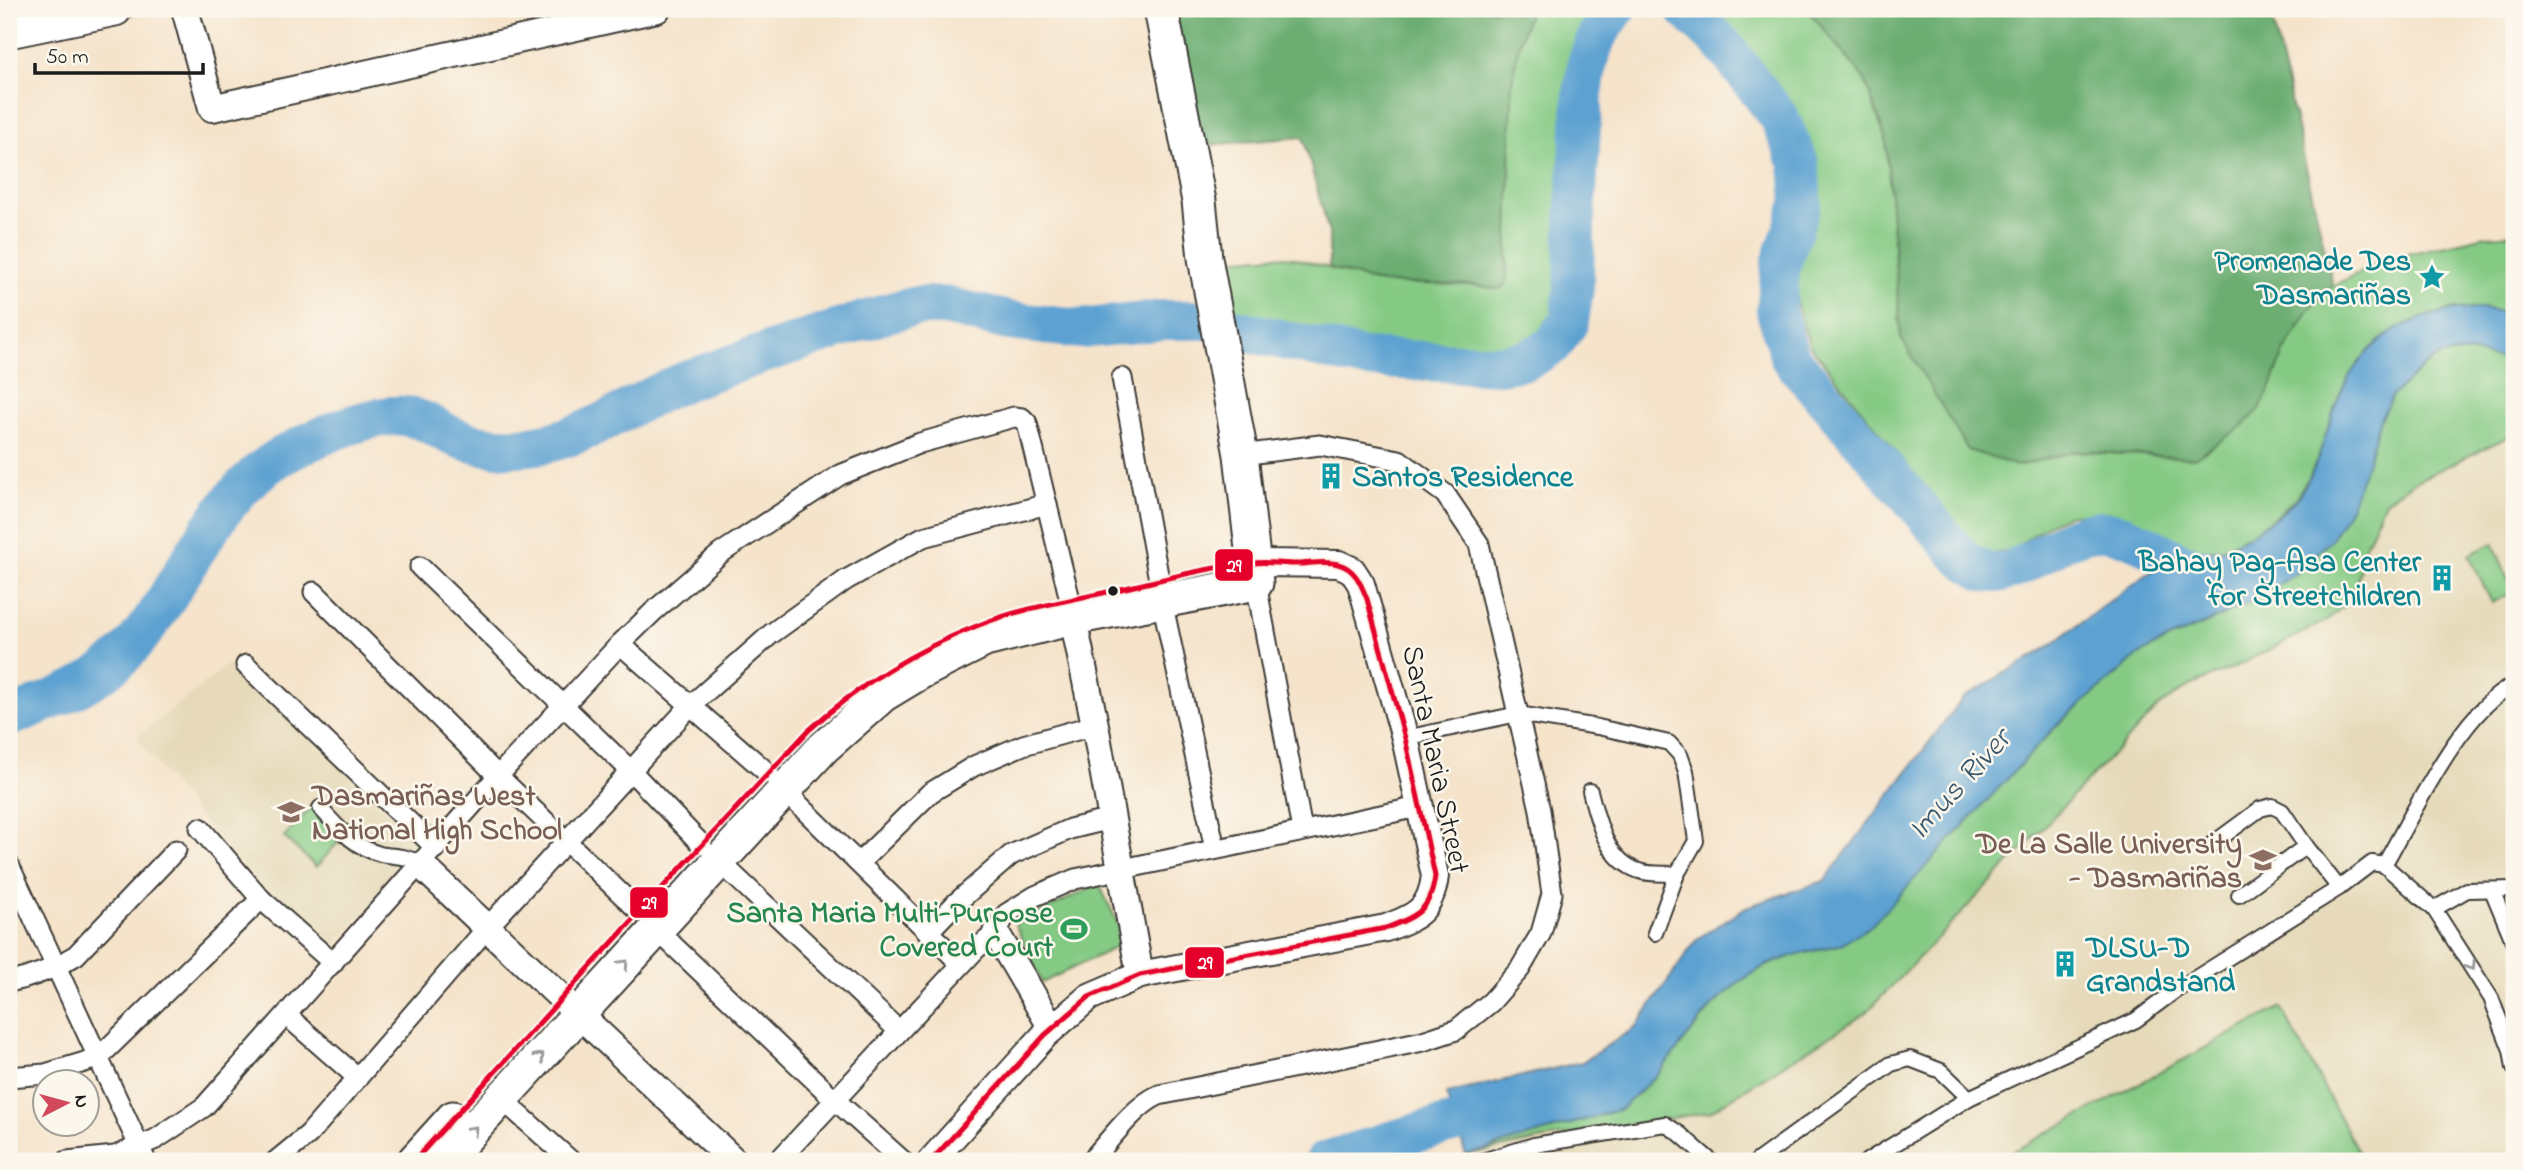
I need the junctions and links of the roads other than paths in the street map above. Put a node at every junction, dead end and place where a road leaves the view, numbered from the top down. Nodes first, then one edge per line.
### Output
1 (185, 9) edge
2 (657, 9) edge
3 (1140, 9) edge
4 (1161, 9) edge
5 (100, 10) edge
6 (9, 32) edge
7 (1207, 265) junction
8 (1122, 378) dead end
9 (1241, 455) junction
10 (1047, 504) junction
11 (420, 567) dead end
12 (1255, 573) junction
13 (1161, 590) junction
14 (314, 592) dead end
15 (1071, 609) junction
16 (620, 644) junction
17 (246, 664) dead end
18 (2514, 685) edge
19 (563, 706) junction
20 (690, 706) junction
21 (1518, 714) junction
22 (1095, 724) junction
23 (1405, 738) junction
24 (631, 771) junction
25 (498, 776) junction
26 (776, 782) junction
27 (1590, 791) dead end
28 (1419, 807) junction
29 (320, 808) dead end
30 (1111, 819) junction
31 (200, 828) dead end
32 (1302, 830) junction
33 (567, 840) junction
34 (2211, 845) dead end
35 (2306, 846) junction
36 (1215, 849) junction
37 (176, 850) dead end
38 (711, 853) junction
39 (428, 856) junction
40 (859, 863) junction
41 (9, 864) edge
42 (2384, 865) junction
43 (1119, 869) junction
44 (1677, 874) junction
45 (2339, 888) junction
46 (2514, 889) edge
47 (2491, 890) junction
48 (2239, 895) dead end
49 (261, 899) junction
50 (2434, 909) junction
51 (648, 920) junction
52 (487, 928) junction
53 (928, 932) junction
54 (996, 933) junction
55 (1655, 933) dead end
56 (2514, 943) edge
57 (333, 963) junction
58 (961, 964) junction
59 (56, 968) junction
60 (1140, 975) junction
61 (9, 982) edge
62 (569, 1007) junction
63 (286, 1016) junction
64 (1052, 1028) junction
65 (899, 1031) junction
66 (98, 1058) junction
67 (2514, 1068) edge
68 (9, 1077) edge
69 (358, 1078) junction
70 (1969, 1098) junction
71 (502, 1099) junction
72 (835, 1100) junction
73 (142, 1154) edge
74 (67, 1161) edge
75 (276, 1161) edge
76 (414, 1161) edge
77 (444, 1161) edge
78 (571, 1161) edge
79 (734, 1161) edge
80 (778, 1161) edge
81 (903, 1161) edge
82 (931, 1161) edge
83 (1091, 1161) edge
84 (1482, 1161) edge
85 (1711, 1161) edge
86 (1757, 1161) edge
87 (1867, 1161) edge

1 - 2 street
3 - 7 street
4 - 7 street
5 - 6 street
7 - 9 street
8 - 13 street
9 - 12 street
9 - 21 street
10 - 15 street
10 - 16 street
10 - 20 street
11 - 19 street
12 - 13 street
12 - 23 street, Santa Maria Street
12 - 32 street
13 - 15 street
13 - 36 street
14 - 25 street
15 - 22 street
15 - 26 street
16 - 19 street
16 - 20 street
17 - 39 street
18 - 42 lane
19 - 24 street
19 - 25 street
20 - 24 street
20 - 26 street
21 - 23 lane
21 - 44 lane
21 - 83 street
22 - 30 street
22 - 40 street
23 - 28 street, Santa Maria Street
24 - 33 street
24 - 38 street
25 - 33 street
25 - 39 street
26 - 38 street
26 - 40 street
27 - 44 lane
28 - 32 street
28 - 60 street, Santa Maria Street
29 - 39 lane
30 - 43 street
30 - 53 street
31 - 49 street
32 - 36 street
33 - 51 street
33 - 52 street
34 - 35 lane
35 - 45 lane
35 - 48 lane
36 - 43 street
37 - 59 street
38 - 51 street
38 - 65 street
39 - 52 street
39 - 57 street
40 - 53 street
41 - 59 street
42 - 45 lane
42 - 50 lane
43 - 54 street
43 - 60 street
44 - 55 lane
45 - 70 lane
46 - 47 lane
47 - 50 lane
47 - 56 lane
49 - 57 street
49 - 66 street
50 -> 67 lane
51 - 62 street
51 - 72 street
52 - 62 street
52 - 69 street
53 - 58 street
54 - 58 street
54 - 64 street
57 - 63 street
58 - 65 street
59 - 61 street
59 - 66 street
60 - 64 street, Santa Maria Street
71 -> 62 street
62 - 76 street
62 - 79 street
63 - 69 street
63 - 73 street
64 - 82 street, Santa Maria Street
65 - 72 street
66 - 68 street
66 - 73 street
69 - 75 street
70 - 86 lane
70 - 87 lane
77 -> 71 street
71 - 78 street
72 - 80 street
72 - 81 street
73 - 74 street
84 - 85 lane

